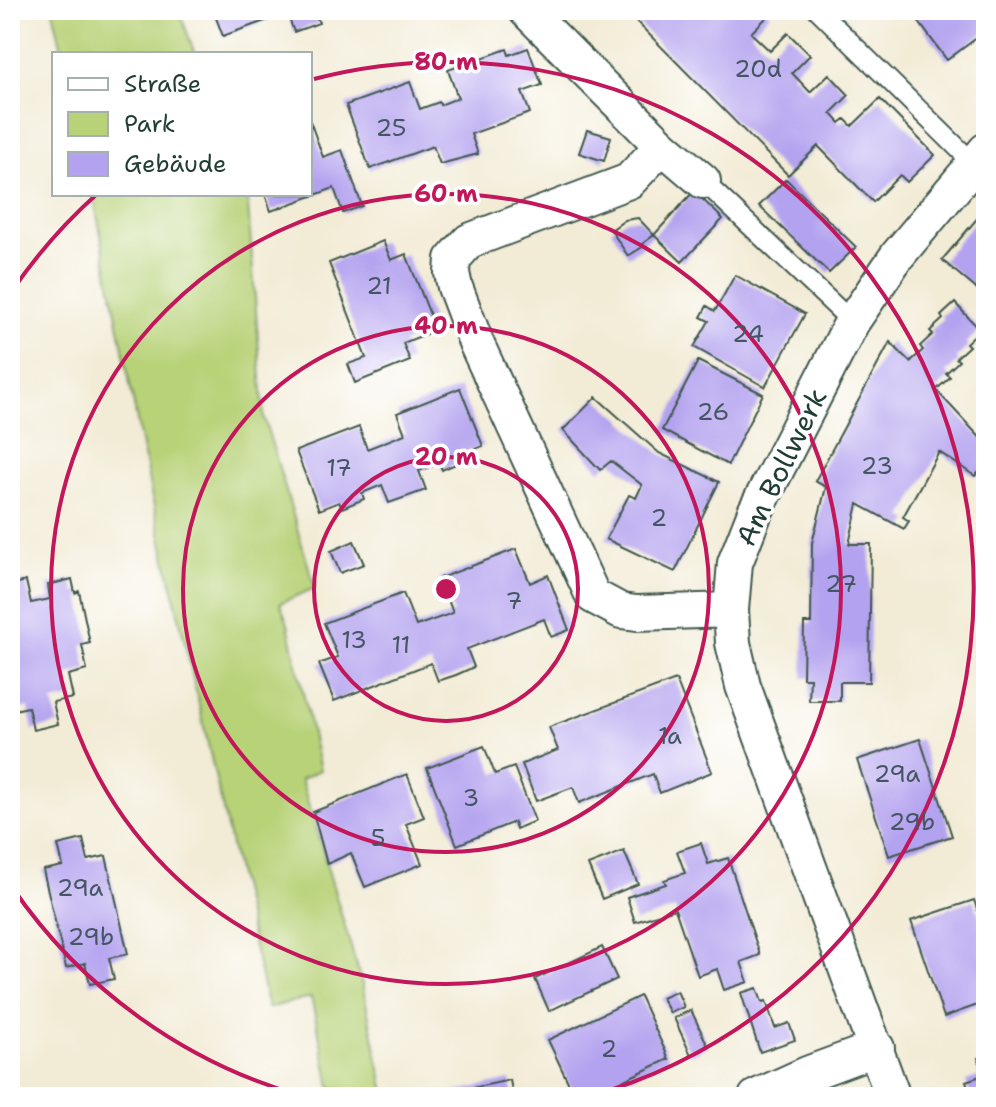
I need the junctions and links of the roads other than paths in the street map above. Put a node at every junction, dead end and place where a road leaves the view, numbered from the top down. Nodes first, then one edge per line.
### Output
1 (526, 10) edge
2 (818, 10) edge
3 (662, 146) junction
4 (980, 157) edge
5 (703, 181) joint
6 (852, 322) junction
7 (731, 610) junction
8 (877, 1048) junction
9 (756, 1097) edge
10 (893, 1097) edge

1 - 3 street
2 - 4 lane
3 - 5 street
3 - 7 street
4 - 6 street, Am Bollwerk
5 - 6 lane
6 - 7 street, Am Bollwerk
7 - 8 street, Am Bollwerk
8 - 9 street
8 - 10 street, Am Bollwerk

